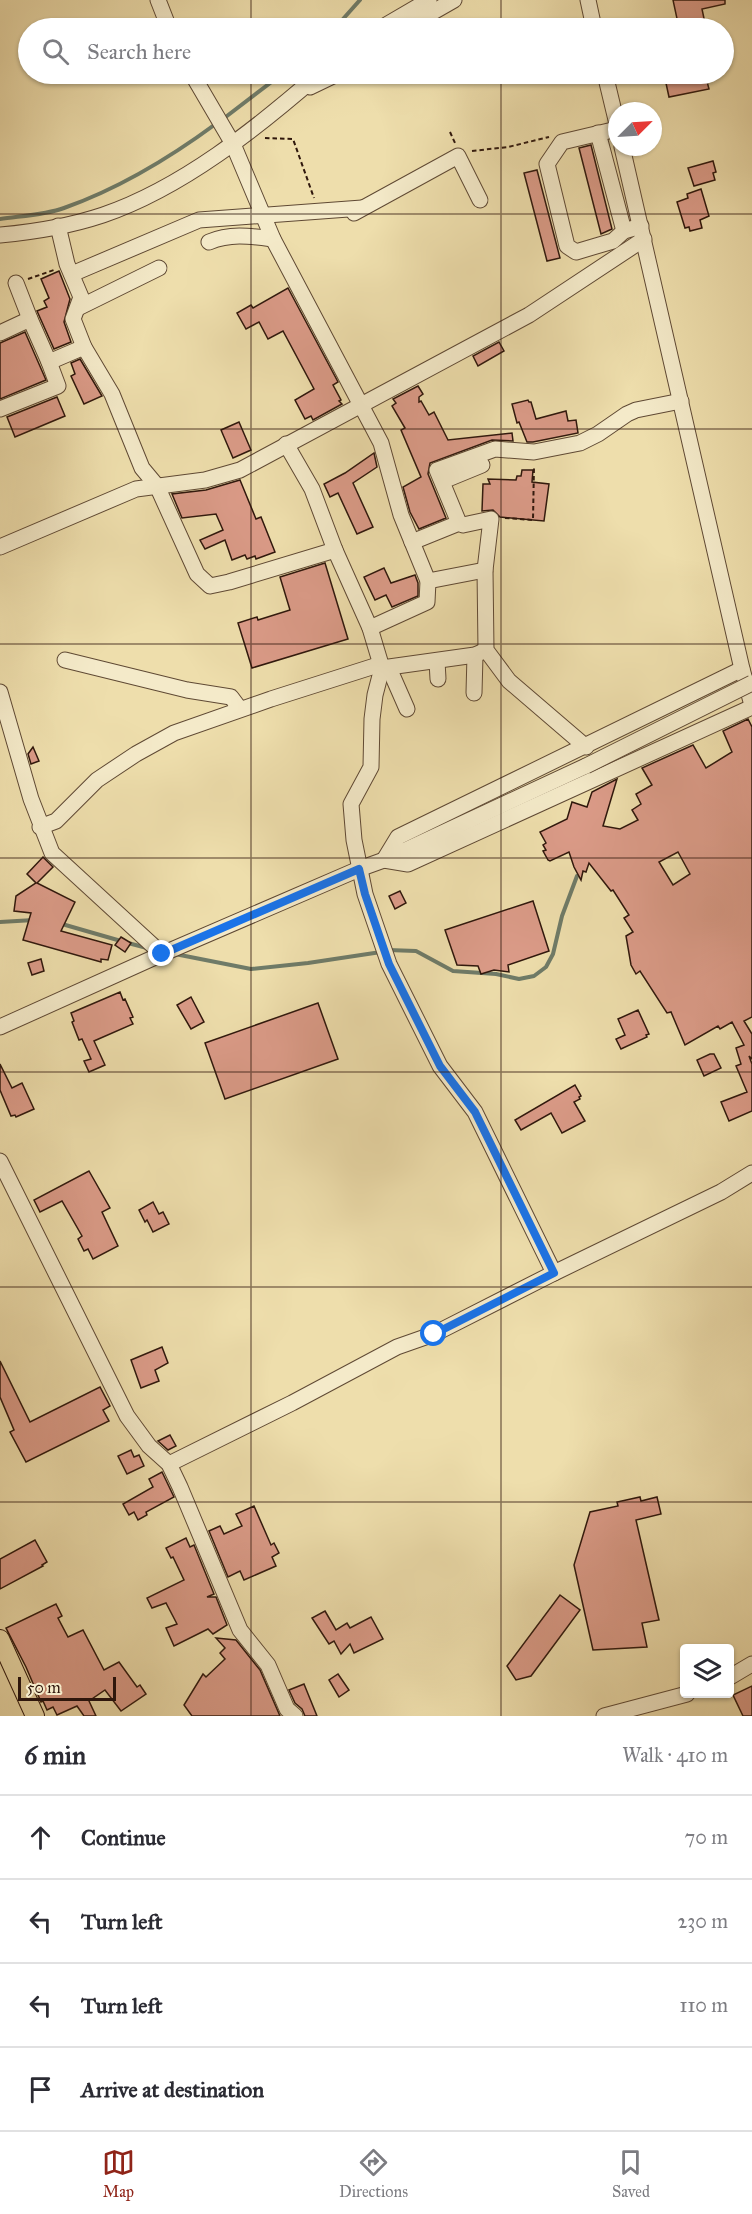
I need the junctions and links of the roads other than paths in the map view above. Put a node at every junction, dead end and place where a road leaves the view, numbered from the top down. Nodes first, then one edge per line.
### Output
1 (158, 0) edge
2 (429, 0) edge
3 (453, 0) edge
4 (588, 0) edge
5 (165, 18) edge
6 (398, 18) edge
7 (422, 18) edge
8 (592, 18) edge
9 (199, 84) edge
10 (307, 84) edge
11 (315, 84) edge
12 (607, 84) edge
13 (299, 91) junction
14 (612, 102) edge
15 (608, 131) edge
16 (598, 133) junction
17 (238, 140) junction
18 (624, 156) edge
19 (480, 200) dead end
20 (362, 208) junction
21 (264, 216) junction
22 (344, 220) dead end
23 (58, 226) junction
24 (624, 231) junction
25 (643, 233) junction
26 (0, 235) edge
27 (273, 239) junction
28 (209, 242) dead end
29 (159, 268) dead end
30 (69, 269) junction
31 (16, 283) road end
32 (78, 308) junction
33 (30, 319) junction
34 (0, 333) edge
35 (84, 347) junction
36 (49, 362) junction
37 (681, 401) junction
38 (361, 405) junction
39 (0, 409) edge
40 (286, 444) junction
41 (482, 465) dead end
42 (443, 481) junction
43 (158, 486) junction
44 (459, 523) junction
45 (412, 542) junction
46 (0, 547) edge
47 (335, 550) junction
48 (485, 570) junction
49 (428, 581) junction
50 (370, 628) junction
51 (481, 653) junction
52 (65, 660) dead end
53 (437, 661) junction
54 (384, 666) junction
55 (742, 669) junction
56 (438, 679) dead end
57 (752, 683) edge
58 (0, 692) edge
59 (474, 693) dead end
60 (752, 706) edge
61 (240, 709) junction
62 (407, 709) dead end
63 (586, 747) junction
64 (40, 826) junction
65 (384, 860) junction
66 (359, 869) junction
67 (162, 954) junction
68 (0, 1028) edge
69 (0, 1161) edge
70 (752, 1173) edge
71 (554, 1273) junction
72 (169, 1464) junction
73 (0, 1639) edge
74 (752, 1664) edge
75 (734, 1674) edge
76 (680, 1696) edge
77 (35, 1716) edge
78 (295, 1716) edge
79 (604, 1716) edge

1 - 5 street
2 - 6 street
3 - 7 street
4 - 8 street
9 - 17 street
10 - 13 street
11 - 13 street
12 - 14 street
13 - 17 street
15 - 16 street
16 - 24 street
16 - 24 street
17 - 21 street
17 - 23 street
18 - 25 street
19 - 20 street
20 - 21 street
20 - 22 street
21 - 27 street
21 - 30 street
23 - 26 street
23 - 30 street
24 - 25 street
25 - 37 street
25 - 38 street
27 - 28 street
27 - 38 street
29 - 32 street
30 - 32 street
31 - 33 street
32 - 35 street
33 - 34 street
33 - 36 street
35 - 36 street
35 - 43 street
36 - 39 street
37 - 42 street
37 - 55 street
38 - 40 street
38 - 45 street
40 - 43 street
40 - 47 street
41 - 42 street
42 - 44 street
43 - 46 street
43 - 47 street
44 - 45 street
44 - 48 street
45 - 49 street
47 - 50 street
48 - 49 street
48 - 51 street
49 - 50 street
50 - 54 street
51 - 53 street
51 - 59 street
51 - 63 street
52 - 61 street
53 - 54 street
53 - 56 street
54 - 61 street
54 - 62 street
54 - 66 street
55 - 60 street
55 - 63 street
57 - 65 street, bridge
58 - 64 street
60 - 65 street
61 - 64 street
63 - 65 street
64 - 67 street
65 - 66 street
66 - 67 street
66 - 71 street
67 - 68 street
69 - 72 street
70 - 71 street
71 - 72 street
72 - 78 street
73 - 77 main road
74 - 75 street
76 - 79 street

